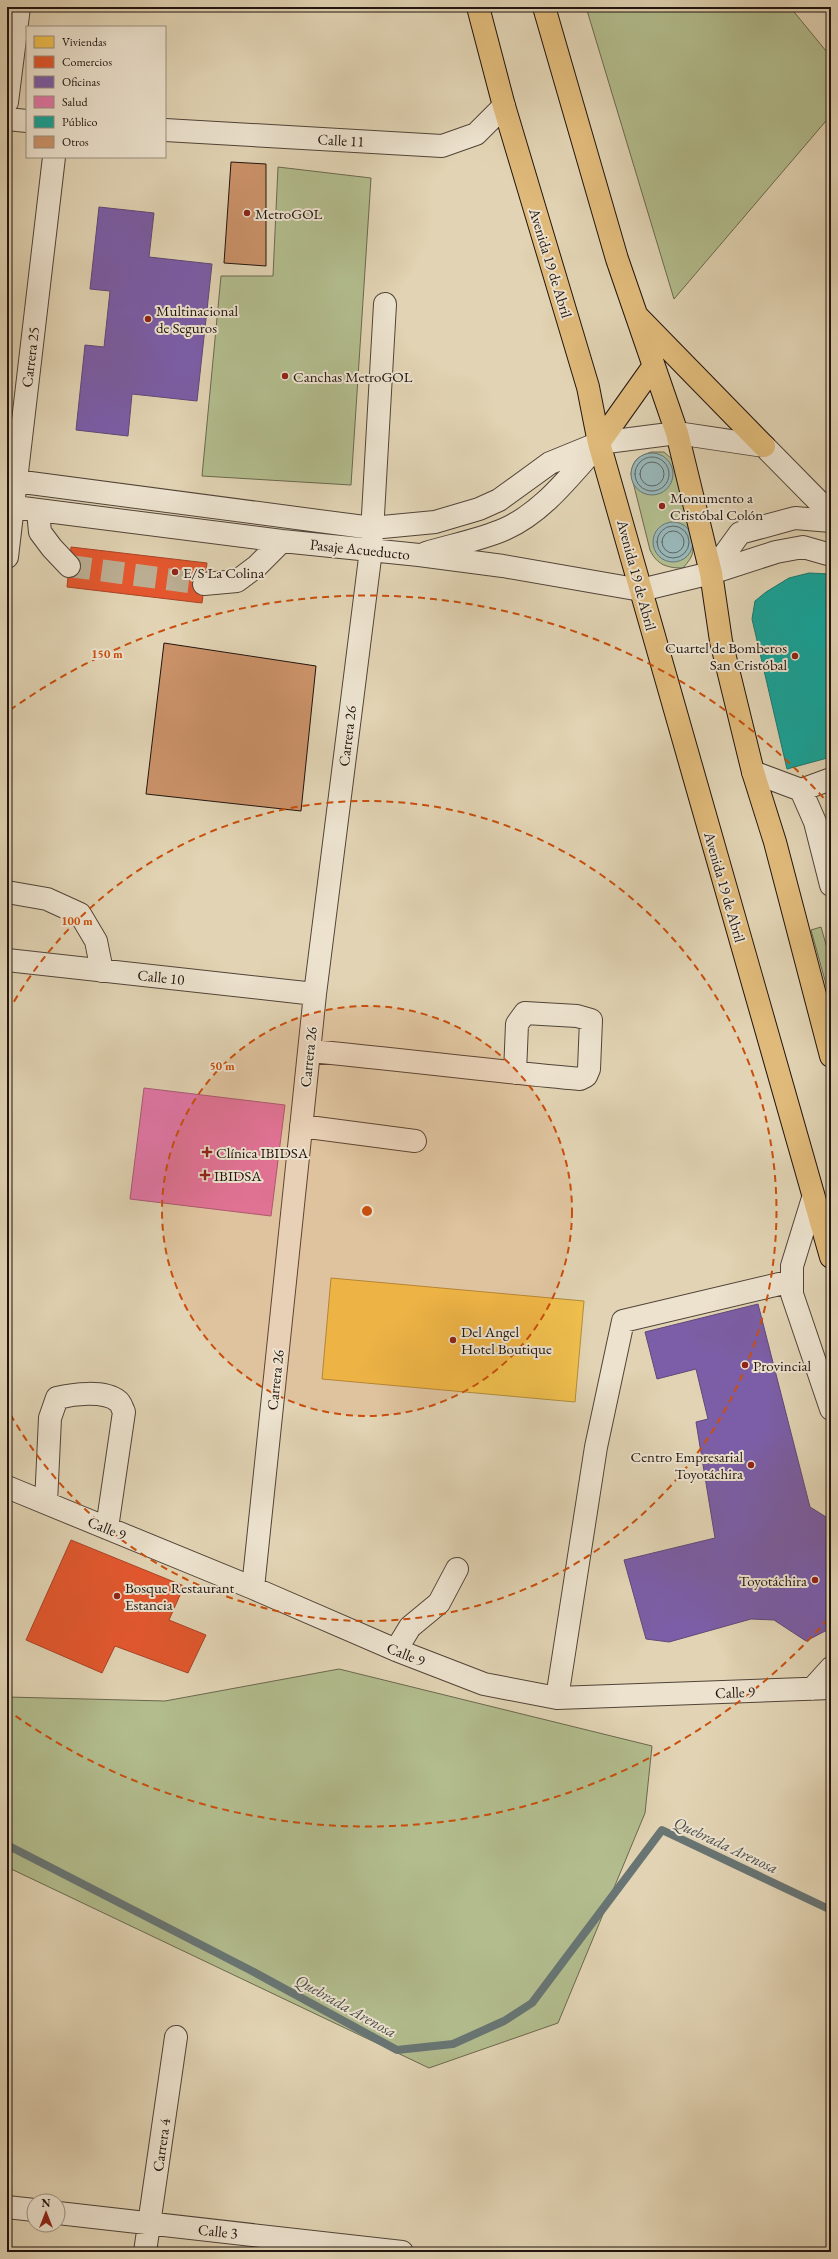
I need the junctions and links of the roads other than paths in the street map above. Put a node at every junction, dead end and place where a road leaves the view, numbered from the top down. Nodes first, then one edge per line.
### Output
1 (19, 7) edge
2 (478, 7) edge
3 (544, 7) edge
4 (7, 102) edge
5 (504, 106) junction
6 (7, 119) edge
7 (26, 121) edge
8 (166, 130) edge
9 (54, 158) edge
10 (385, 304) dead end
11 (635, 314) junction
12 (653, 368) junction
13 (677, 433) junction
14 (599, 443) junction
15 (764, 446) junction
16 (15, 481) junction
17 (10, 507) edge
18 (38, 511) junction
19 (831, 514) edge
20 (831, 521) edge
21 (372, 528) junction
22 (282, 541) junction
23 (371, 550) junction
24 (419, 555) junction
25 (831, 555) edge
26 (7, 557) edge
27 (69, 566) tunnel mouth
28 (711, 573) junction
29 (204, 584) tunnel mouth
30 (641, 590) junction
31 (753, 772) junction
32 (831, 780) edge
33 (801, 790) junction
34 (831, 885) edge
35 (7, 892) edge
36 (7, 960) edge
37 (102, 971) junction
38 (315, 994) junction
39 (309, 1051) junction
40 (831, 1056) edge
41 (515, 1073) dead end
42 (301, 1126) junction
43 (415, 1141) dead end
44 (813, 1198) junction
45 (831, 1257) edge
46 (792, 1281) junction
47 (831, 1409) edge
48 (7, 1487) edge
49 (46, 1503) junction
50 (107, 1528) junction
51 (457, 1569) dead end
52 (253, 1588) junction
53 (396, 1650) junction
54 (831, 1668) edge
55 (821, 1689) edge
56 (557, 1698) junction
57 (176, 2037) dead end
58 (7, 2207) edge
59 (26, 2209) edge
60 (66, 2214) edge
61 (150, 2224) junction
62 (146, 2252) edge
63 (402, 2252) edge

1 - 4 street
2 - 5 main road, Avenida 19 de Abril
3 - 11 main road
5 - 8 street, Calle 11
5 - 14 main road, Avenida 19 de Abril
6 - 7 street
9 - 16 street, Carrera 25
10 - 21 street, Carrera 26
11 - 12 main road
11 - 15 main road
12 - 13 main road
12 - 14 main road
13 - 14 street
13 - 15 street
13 - 28 main road
14 - 21 street
14 - 24 street
14 - 30 main road, Avenida 19 de Abril
15 - 19 street
16 - 17 street, Carrera 25
16 - 21 street
17 - 18 street, Pasaje Acueducto
17 - 26 street, Carrera 25
18 - 22 street, Pasaje Acueducto
18 - 27 street
20 - 28 street
21 - 23 street, Carrera 26
22 - 23 street, Pasaje Acueducto
22 - 29 street
23 - 24 street, Pasaje Acueducto
23 - 38 street, Carrera 26
24 - 30 street, Pasaje Acueducto
25 - 28 street, Pasaje Acueducto
28 - 30 street, Pasaje Acueducto
28 - 31 main road
30 - 44 main road, Avenida 19 de Abril
31 - 33 street
31 - 40 main road
32 - 33 street
33 - 34 street
35 - 37 street
36 - 37 street, Calle 10
37 - 38 street, Calle 10
38 - 39 street, Carrera 26
39 - 41 street
39 - 42 street, Carrera 26
42 - 43 street
42 - 52 street, Carrera 26
44 - 45 main road, Avenida 19 de Abril
44 - 46 street
46 - 47 street
46 - 56 street
48 - 49 street, Calle 9
49 - 50 street, Calle 9
49 - 50 street
50 - 52 street, Calle 9
51 - 53 street
52 - 53 street, Calle 9
53 - 56 street, Calle 9
54 - 55 street
55 - 56 street, Calle 9
57 - 61 street, Carrera 4
58 - 59 street
60 - 61 street, Calle 3
61 - 62 street, Carrera 4
61 - 63 street, Calle 3

